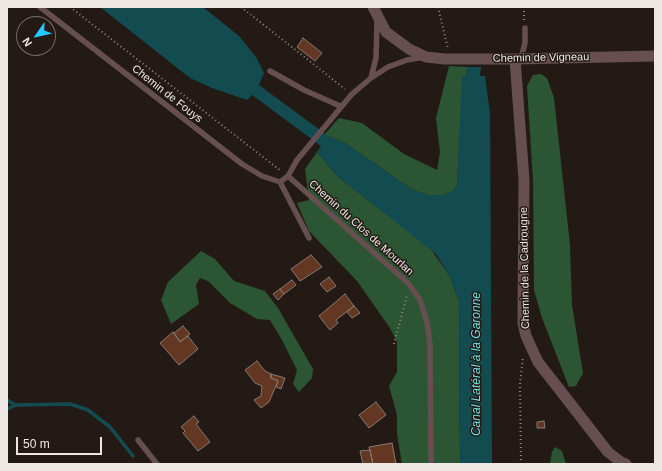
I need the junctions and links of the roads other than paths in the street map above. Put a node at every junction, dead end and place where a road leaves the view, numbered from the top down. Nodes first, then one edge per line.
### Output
1 (40, 7) edge
2 (375, 12) edge
3 (525, 28) road end
4 (655, 56) edge
5 (426, 57) junction
6 (518, 59) junction
7 (270, 71) dead end
8 (371, 78) junction
9 (340, 106) junction
10 (288, 176) junction
11 (280, 182) junction
12 (309, 238) dead end
13 (138, 440) dead end
14 (157, 464) edge
15 (431, 464) edge
16 (626, 464) edge

1 - 11 lane, Chemin de Fouys
2 - 5 street
2 - 8 lane
3 - 6 lane
4 - 6 street, Chemin de Vigneau
5 - 6 street, Chemin de Vigneau
5 - 8 lane
6 - 16 street, Chemin de la Cadrougne
7 - 9 lane
8 - 9 lane
9 - 10 lane
10 - 11 lane
10 - 15 lane, Chemin du Clos de Mourlan
11 - 12 lane
13 - 14 lane

